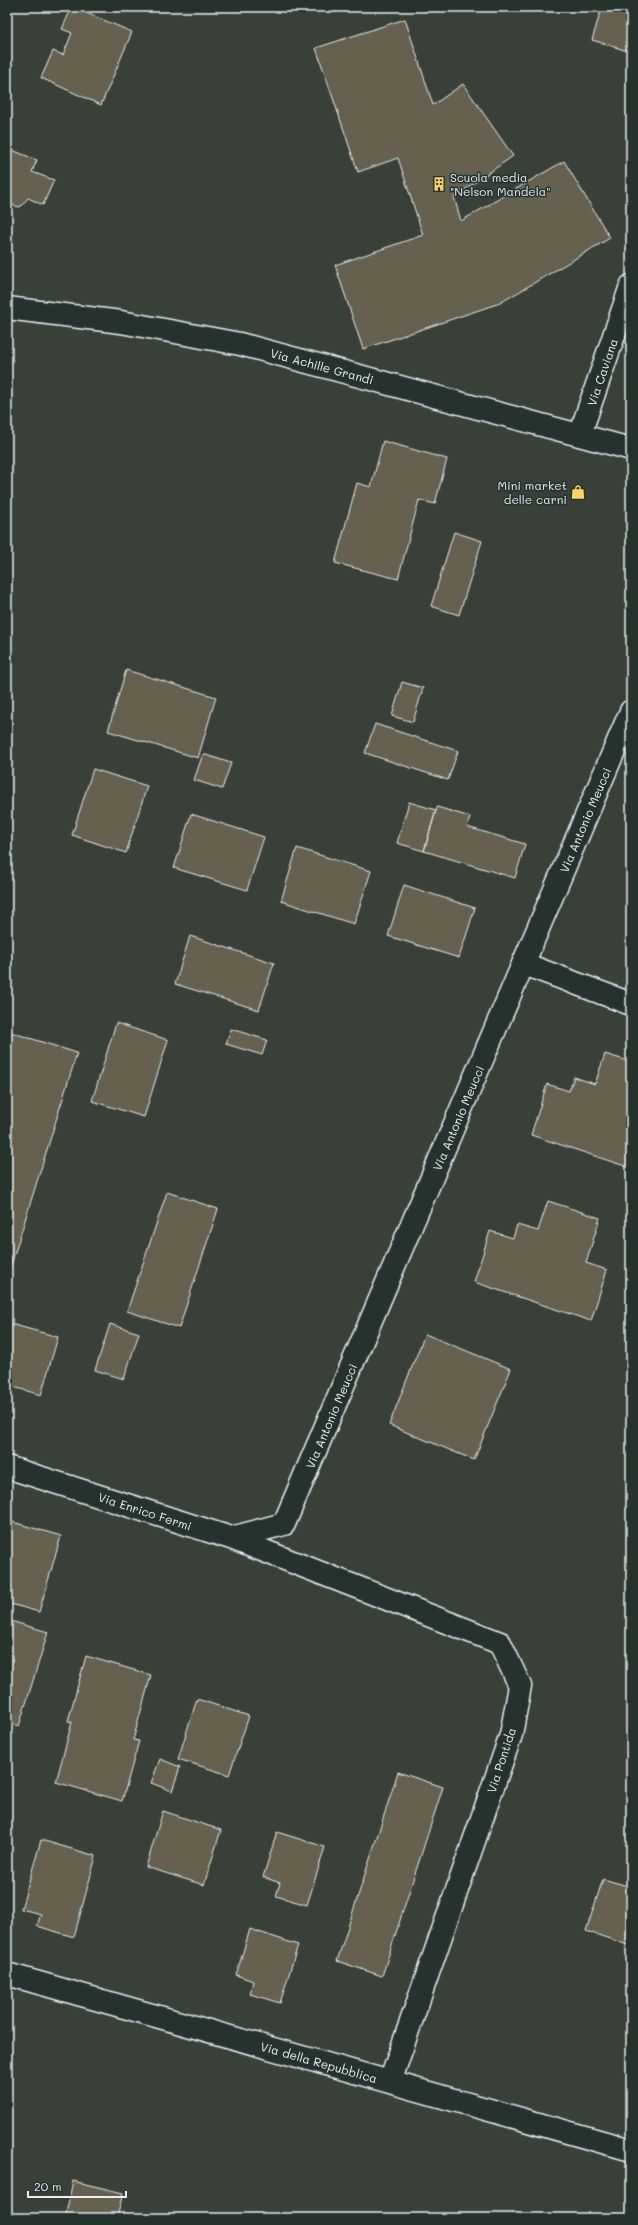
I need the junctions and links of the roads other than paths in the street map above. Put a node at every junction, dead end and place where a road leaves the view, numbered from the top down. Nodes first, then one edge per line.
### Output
1 (631, 286) edge
2 (7, 308) edge
3 (580, 434) junction
4 (631, 449) edge
5 (631, 710) edge
6 (524, 964) junction
7 (631, 1004) edge
8 (7, 1467) edge
9 (231, 1538) junction
10 (7, 1974) edge
11 (390, 2082) junction
12 (631, 2150) edge

1 - 3 street, Via Caviana
2 - 3 street, Via Achille Grandi
3 - 4 street, Via Achille Grandi
5 - 6 street, Via Antonio Meucci
6 - 7 street
6 - 9 street, Via Antonio Meucci
8 - 9 street, Via Enrico Fermi
9 - 11 street, Via Pontida
10 - 11 street, Via della Repubblica
11 - 12 street, Via della Repubblica

